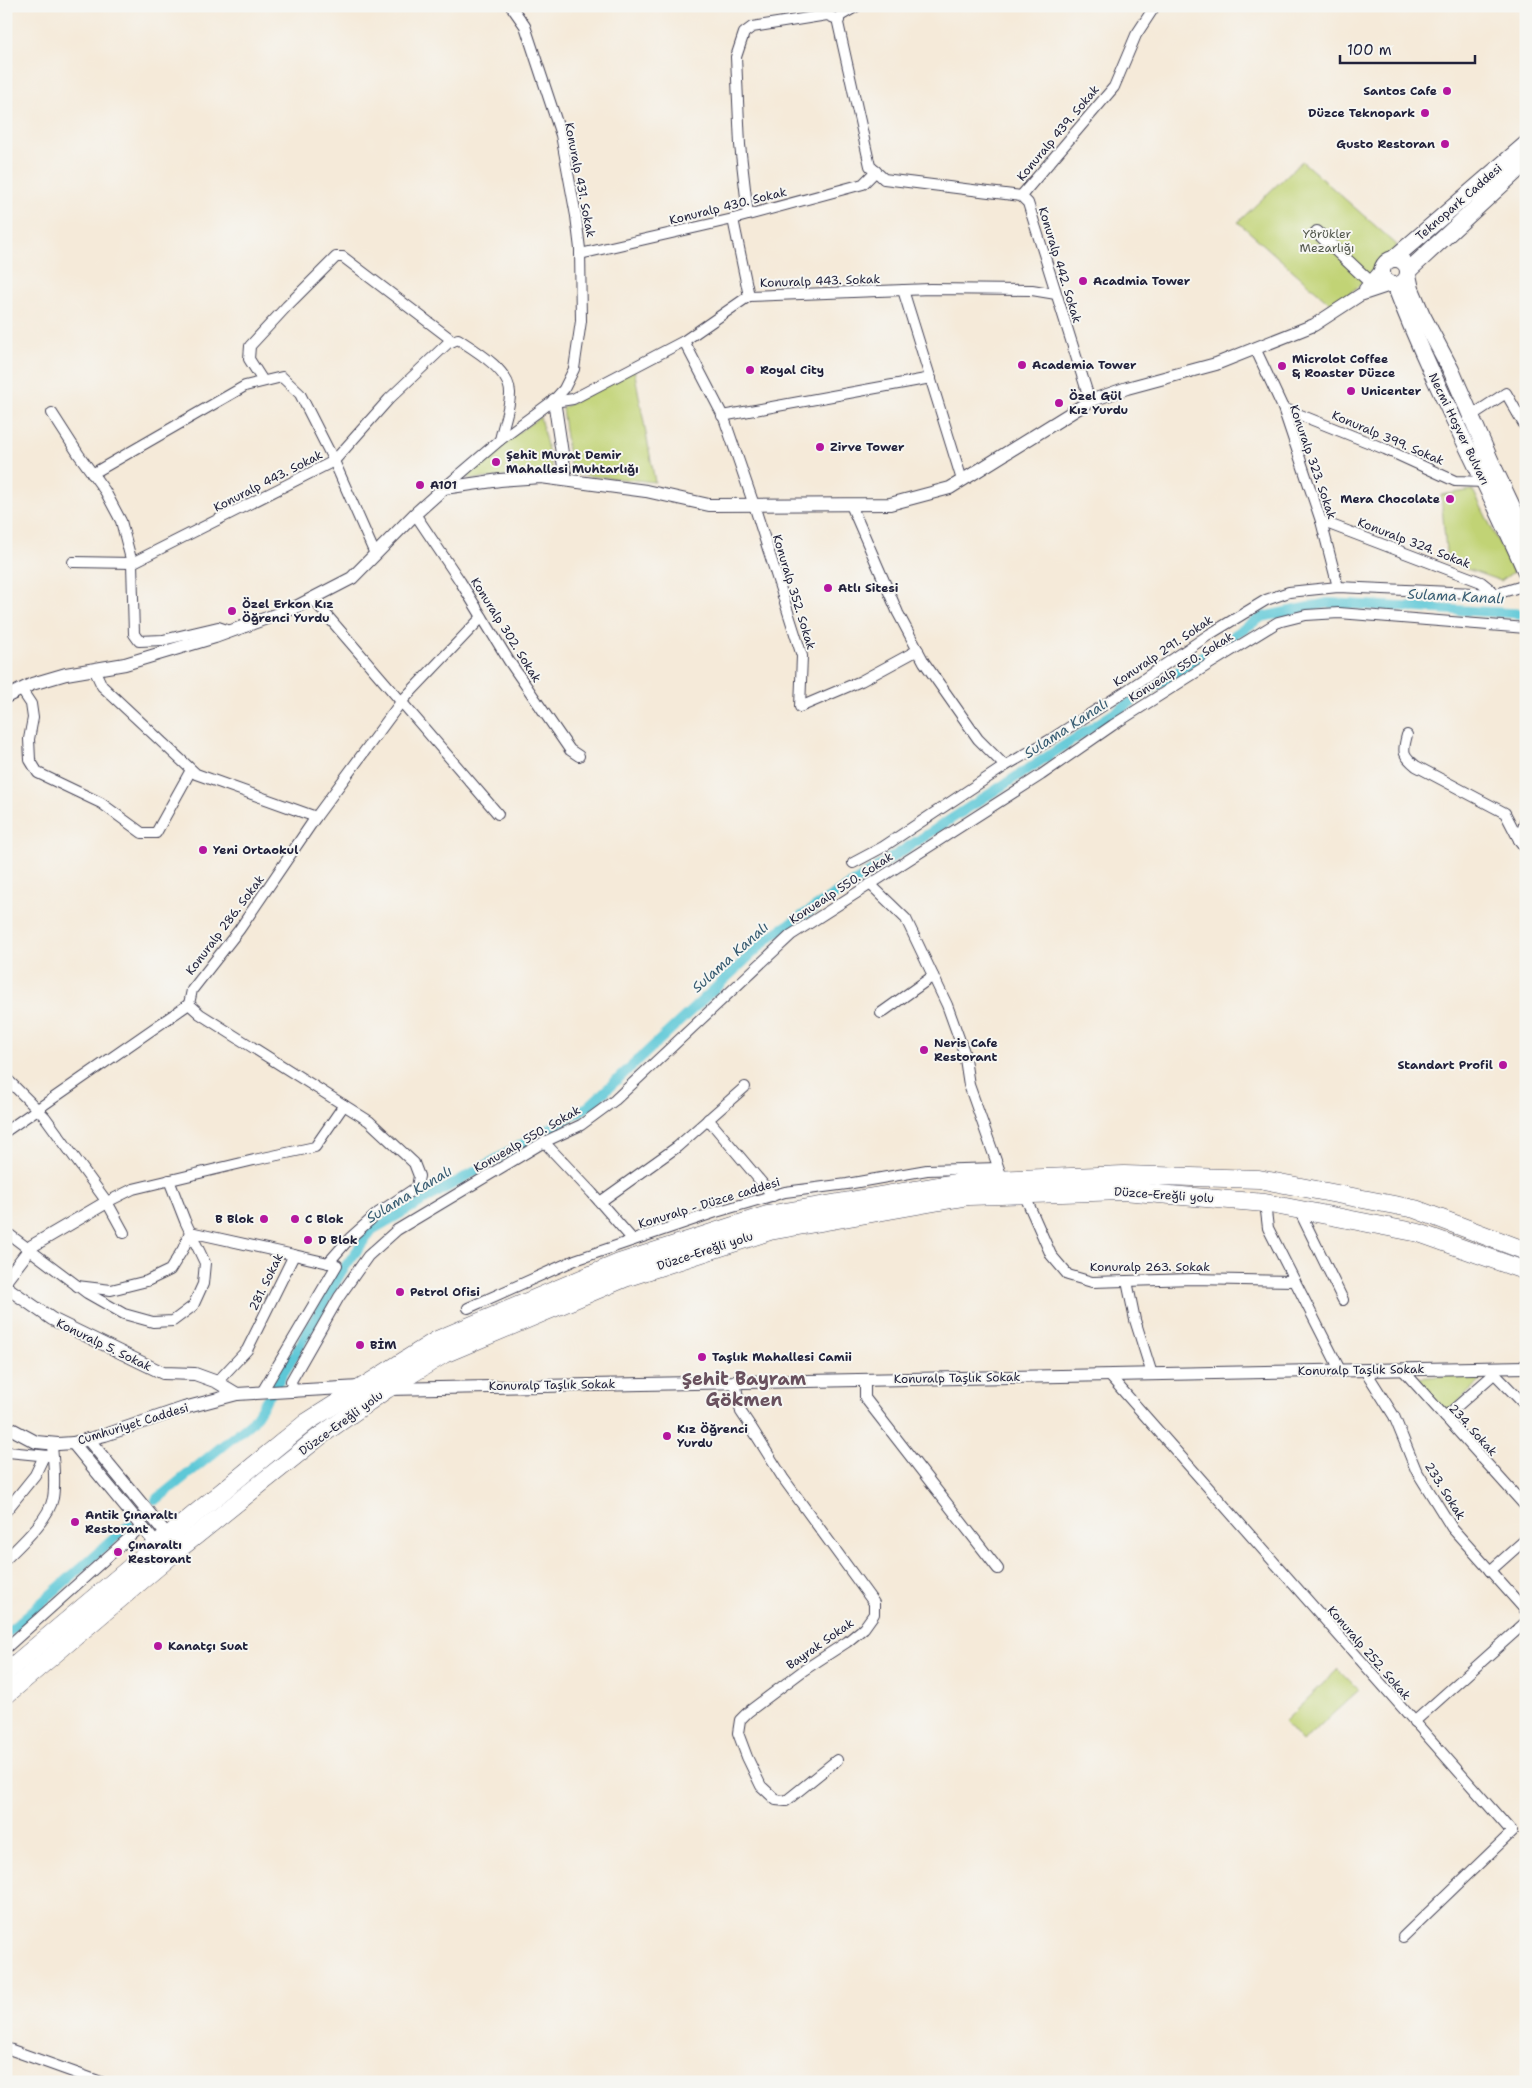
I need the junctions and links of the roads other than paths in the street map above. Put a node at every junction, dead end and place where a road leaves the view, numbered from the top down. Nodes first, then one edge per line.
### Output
1 (511, 6) edge
2 (833, 6) edge
3 (857, 6) edge
4 (1156, 6) edge
5 (839, 20) junction
6 (1526, 144) edge
7 (1526, 162) edge
8 (876, 172) junction
9 (1022, 196) junction
10 (748, 215) junction
11 (733, 219) junction
12 (1317, 232) dead end
13 (580, 254) junction
14 (1387, 264) junction
15 (1408, 273) junction
16 (1370, 282) junction
17 (1392, 285) junction
18 (903, 290) junction
19 (1056, 294) junction
20 (1360, 295) junction
21 (749, 296) junction
22 (684, 341) junction
23 (451, 342) junction
24 (1255, 348) junction
25 (931, 378) junction
26 (263, 381) junction
27 (554, 401) junction
28 (1090, 401) junction
29 (1282, 408) junction
30 (52, 413) dead end
31 (722, 416) junction
32 (1471, 416) junction
33 (1526, 428) edge
34 (500, 440) junction
35 (334, 461) junction
36 (92, 474) junction
37 (566, 480) junction
38 (962, 480) junction
39 (1484, 482) junction
40 (444, 488) junction
41 (754, 505) junction
42 (851, 505) junction
43 (415, 514) junction
44 (1321, 521) junction
45 (1526, 536) edge
46 (375, 554) junction
47 (74, 562) dead end
48 (132, 563) junction
49 (1526, 572) edge
50 (1526, 585) edge
51 (1338, 587) junction
52 (1496, 594) junction
53 (312, 598) junction
54 (482, 617) junction
55 (1526, 628) edge
56 (230, 631) junction
57 (918, 650) junction
58 (94, 669) junction
59 (21, 689) junction
60 (6, 697) edge
61 (401, 702) junction
62 (1407, 735) dead end
63 (579, 756) dead end
64 (1005, 766) junction
65 (191, 770) junction
66 (498, 814) dead end
67 (316, 817) junction
68 (1526, 819) edge
69 (1519, 840) junction
70 (1526, 849) edge
71 (853, 863) dead end
72 (870, 884) junction
73 (933, 976) junction
74 (189, 1004) junction
75 (881, 1013) dead end
76 (6, 1078) edge
77 (745, 1087) dead end
78 (344, 1105) junction
79 (37, 1109) junction
80 (708, 1119) junction
81 (6, 1131) edge
82 (544, 1142) junction
83 (1001, 1174) junction
84 (169, 1180) junction
85 (1024, 1194) junction
86 (773, 1196) junction
87 (107, 1202) junction
88 (600, 1202) junction
89 (1265, 1203) junction
90 (1300, 1210) junction
91 (6, 1232) edge
92 (190, 1232) junction
93 (124, 1233) dead end
94 (633, 1240) junction
95 (1517, 1244) edge
96 (29, 1250) junction
97 (1526, 1251) edge
98 (294, 1255) junction
99 (328, 1263) junction
100 (1526, 1270) edge
101 (6, 1280) edge
102 (1127, 1281) junction
103 (1295, 1281) junction
104 (77, 1286) junction
105 (6, 1287) edge
106 (1343, 1300) dead end
107 (468, 1308) dead end
108 (1526, 1367) edge
109 (1402, 1369) junction
110 (1340, 1370) junction
111 (1365, 1370) junction
112 (1492, 1370) junction
113 (1152, 1374) junction
114 (1109, 1375) junction
115 (865, 1380) junction
116 (217, 1382) junction
117 (735, 1382) junction
118 (361, 1387) junction
119 (387, 1389) junction
120 (262, 1392) junction
121 (291, 1392) junction
122 (237, 1394) junction
123 (1526, 1406) edge
124 (1445, 1417) junction
125 (6, 1426) edge
126 (88, 1439) junction
127 (73, 1443) junction
128 (7, 1452) edge
129 (50, 1452) junction
130 (1526, 1507) edge
131 (6, 1511) edge
132 (141, 1527) junction
133 (1526, 1539) edge
134 (162, 1541) junction
135 (173, 1554) junction
136 (6, 1559) edge
137 (998, 1569) dead end
138 (1490, 1571) junction
139 (1526, 1611) edge
140 (1526, 1622) edge
141 (6, 1648) edge
142 (6, 1672) edge
143 (6, 1695) edge
144 (1414, 1722) junction
145 (837, 1760) dead end
146 (1404, 1937) dead end
147 (6, 2048) edge
148 (101, 2082) edge

1 - 13 street, Konuralp 431. Sokak
2 - 5 street
3 - 5 street
4 - 9 street, Konuralp 439. Sokak
5 - 8 street
5 - 10 street
6 - 14 main road, Teknopark Caddesi
7 - 15 main road, Teknopark Caddesi
8 - 9 street
8 - 10 street, Konuralp 430. Sokak
9 - 19 street, Konuralp 442. Sokak
10 - 11 street, Konuralp 430. Sokak
11 - 13 street, Konuralp 430. Sokak
11 - 21 street
12 - 16 street
13 - 27 street, Konuralp 431. Sokak
14 - 15 main road
14 - 16 street
14 - 17 main road
15 - 17 main road
15 - 32 main road, Necmi Hoşver Bulvarı
16 - 20 street
17 - 20 street
17 - 39 main road, Necmi Hoşver Bulvarı
18 - 19 street, Konuralp 443. Sokak
18 - 21 street, Konuralp 443. Sokak
18 - 25 street
19 - 28 street, Konuralp 442. Sokak
20 - 24 street
21 - 22 street, Konuralp 443. Sokak
22 - 27 street, Konuralp 443. Sokak
22 - 31 street
23 - 26 street
23 - 34 street
23 - 35 street, Konuralp 443. Sokak
24 - 28 street
24 - 29 street, Konuralp 323. Sokak
25 - 31 street
25 - 38 street
26 - 35 street
26 - 36 street
27 - 34 street, Konuralp 431. Sokak
27 - 37 street
28 - 38 street
29 - 39 street, Konuralp 399. Sokak
29 - 44 street, Konuralp 323. Sokak
30 - 36 street
31 - 41 street
32 - 33 street
32 - 45 main road, Necmi Hoşver Bulvarı
34 - 40 street, Konuralp 431. Sokak
35 - 46 street
35 - 48 street, Konuralp 443. Sokak
36 - 48 street
37 - 40 street
37 - 41 street
38 - 42 street
39 - 49 main road, Necmi Hoşver Bulvarı
40 - 43 street
41 - 42 street
41 - 57 street, Konuralp 352. Sokak
42 - 57 street
43 - 46 street
43 - 54 street, Konuralp 302. Sokak
44 - 51 street, Konuralp 323. Sokak
44 - 52 street, Konuralp 324. Sokak
46 - 53 street
47 - 48 street
48 - 56 street
50 - 52 street, Konuralp 291. Sokak
51 - 52 street, Konuralp 291. Sokak
51 - 64 street, Konuralp 291. Sokak
53 - 56 street
53 - 61 street
54 - 61 street, Konuralp 286. Sokak
54 - 63 street, Konuralp 302. Sokak
55 - 72 street, Konuealp 550. Sokak
56 - 58 street
57 - 64 street
58 - 59 street
58 - 65 street
59 - 60 street
59 - 65 street
61 - 66 street
61 - 67 street, Konuralp 286. Sokak
62 - 69 street
64 - 71 street, Konuralp 291. Sokak
65 - 67 street
67 - 74 street, Konuralp 286. Sokak
68 - 69 street
69 - 70 street
72 - 73 street
72 - 82 street, Konuealp 550. Sokak
73 - 75 street
73 - 83 street
74 - 78 street
74 - 79 street
76 - 79 street
77 - 80 street
78 - 84 street
78 - 99 street
79 - 81 street
79 - 87 street
80 - 86 street
80 - 88 street
82 - 88 street
82 - 121 street, Konuealp 550. Sokak
83 - 86 street, Konuralp - Düzce caddesi
83 - 95 highway, Düzce-Ereğli yolu
83 - 118 highway, Düzce-Ereğli yolu
84 - 87 street
84 - 92 street
85 - 89 highway, Düzce-Ereğli yolu
85 - 102 street, Konuralp 263. Sokak
85 - 119 highway, Düzce-Ereğli yolu
86 - 94 street, Konuralp - Düzce caddesi
87 - 93 street
87 - 96 street
88 - 94 street
89 - 90 highway, Düzce-Ereğli yolu
89 - 103 street
90 - 100 highway, Düzce-Ereğli yolu
90 - 106 street
91 - 96 street
92 - 98 street, 281. Sokak
92 - 104 street
92 - 104 street
94 - 107 street, Konuralp - Düzce caddesi
95 - 97 highway, Düzce-Ereğli yolu
96 - 101 street
96 - 104 street
98 - 99 street
98 - 116 street, 281. Sokak
99 - 120 street
102 - 103 street, Konuralp 263. Sokak
102 - 113 street
103 - 110 street
105 - 116 street, Konuralp 5. Sokak
108 - 112 street, Konuralp Taşlık Sokak
109 - 111 street, Konuralp Taşlık Sokak
109 - 112 street, Konuralp Taşlık Sokak
109 - 124 street, 234. Sokak
110 - 111 street, Konuralp Taşlık Sokak
110 - 113 street, Konuralp Taşlık Sokak
111 - 138 street, 233. Sokak
112 - 123 street
112 - 124 street
113 - 114 street, Konuralp Taşlık Sokak
114 - 115 street, Konuralp Taşlık Sokak
114 - 144 street, Konuralp 252. Sokak
115 - 117 street, Konuralp Taşlık Sokak
115 - 137 street
116 - 122 street, Konuralp 5. Sokak
117 - 119 street, Konuralp Taşlık Sokak
117 - 145 street, Bayrak Sokak
118 - 121 street, Cumhuriyet Caddesi
118 - 134 highway, Düzce-Ereğli yolu
119 - 135 highway, Düzce-Ereğli yolu
120 - 121 street, Cumhuriyet Caddesi
120 - 122 street, Cumhuriyet Caddesi
122 - 126 street, Cumhuriyet Caddesi
124 - 130 street, 234. Sokak
125 - 129 street, Cumhuriyet Caddesi
126 - 127 street, Cumhuriyet Caddesi
126 - 134 street
127 - 129 street, Cumhuriyet Caddesi
127 - 132 street
128 - 129 street
129 - 131 street
129 - 136 street
132 - 134 street
132 - 141 street
133 - 138 street
134 - 135 street
134 - 142 highway, Düzce-Ereğli yolu
135 - 143 highway, Düzce-Ereğli yolu
138 - 139 street, 233. Sokak
140 - 144 street
144 - 146 street, Konuralp 252. Sokak
147 - 148 street

